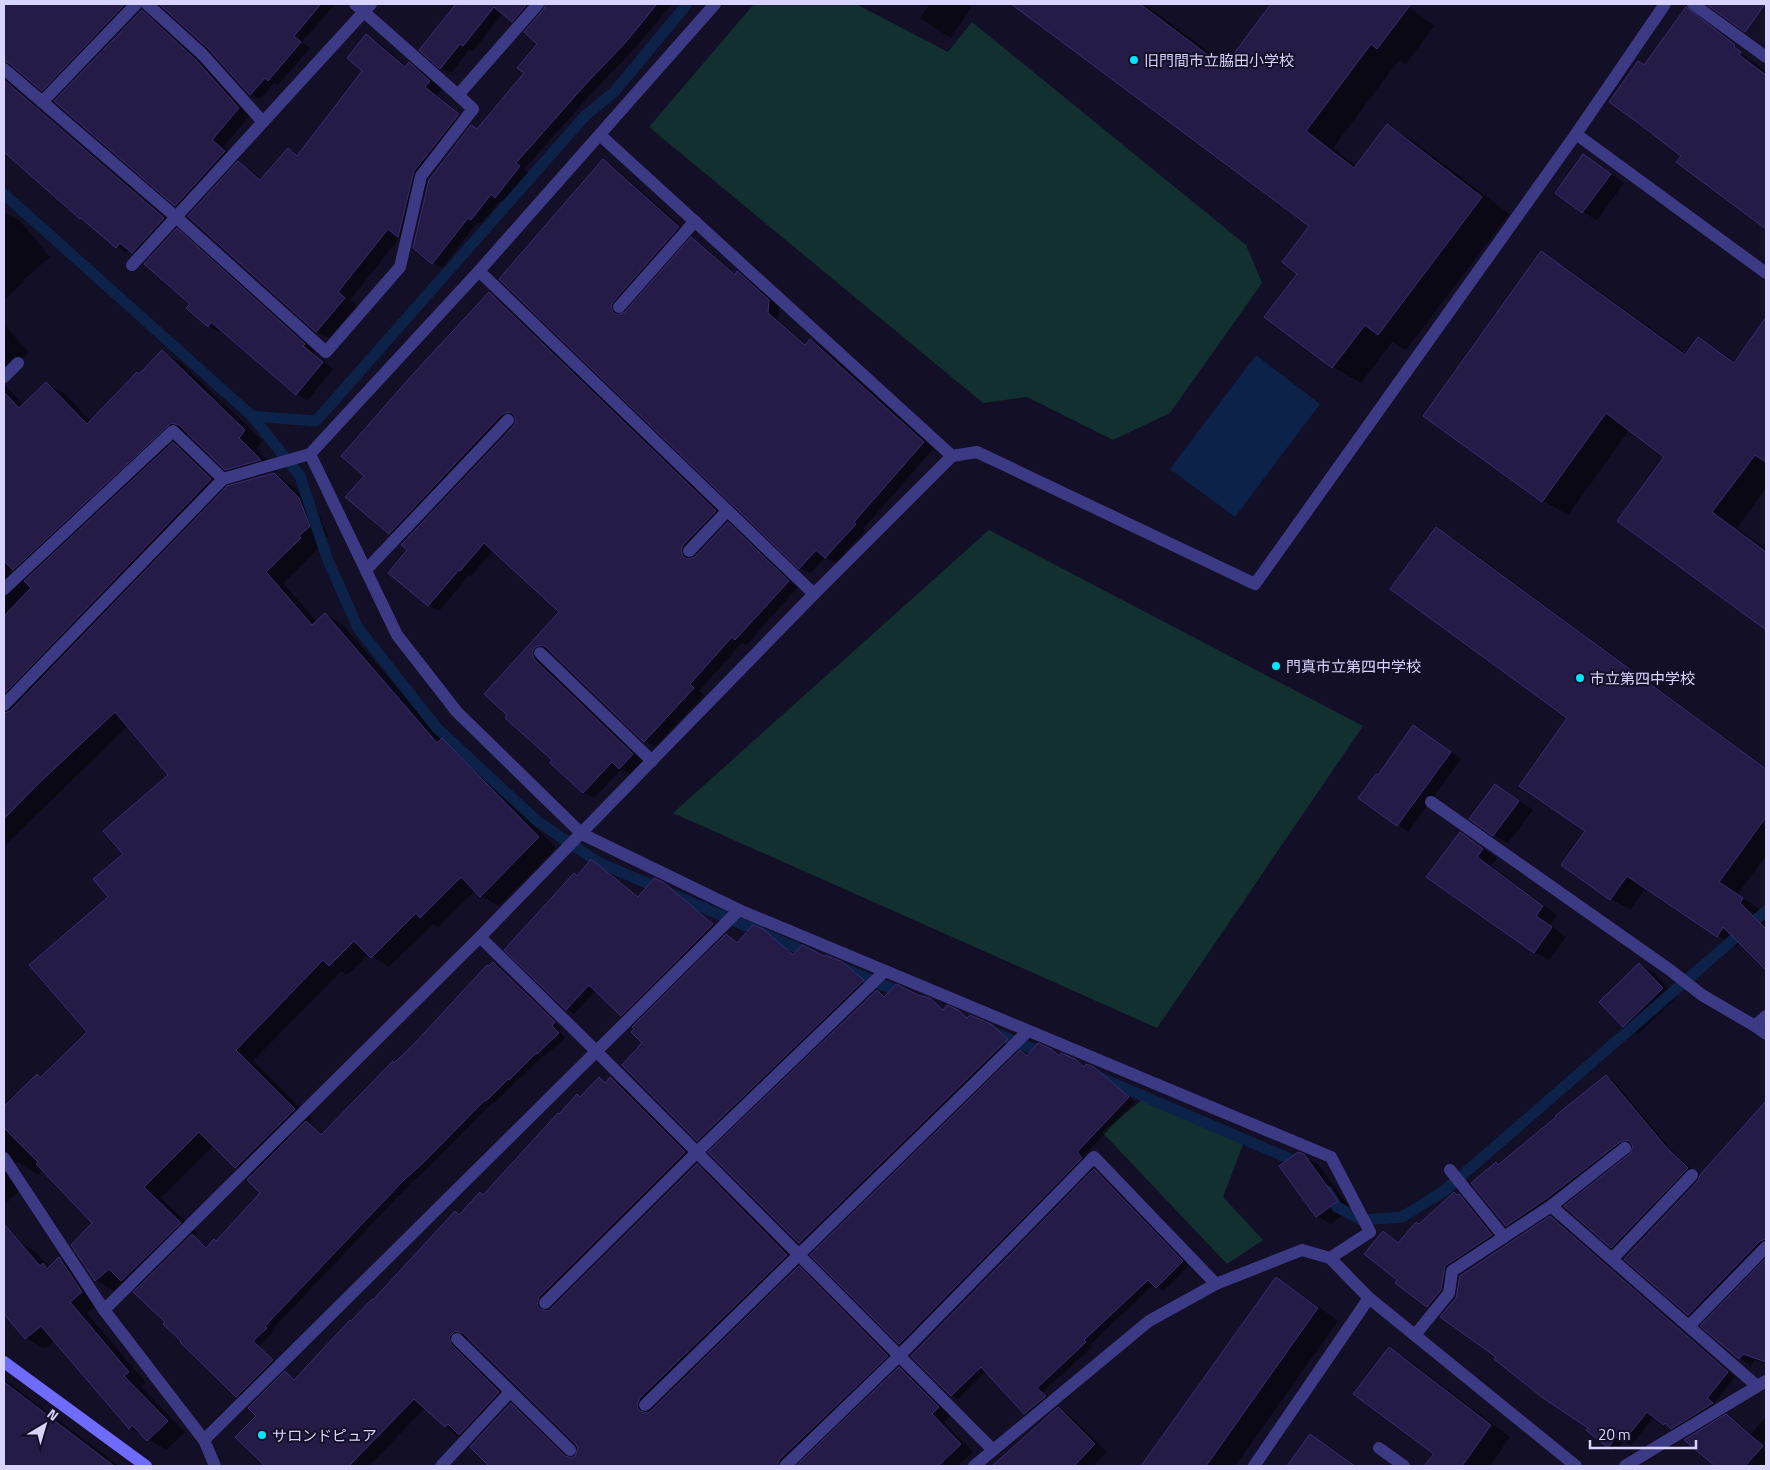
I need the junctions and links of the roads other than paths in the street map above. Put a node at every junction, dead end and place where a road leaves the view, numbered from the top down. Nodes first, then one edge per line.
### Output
1 (136, 4) edge
2 (146, 4) edge
3 (538, 4) edge
4 (715, 4) edge
5 (1665, 4) edge
6 (1693, 4) edge
7 (363, 7) edge
8 (1766, 57) edge
9 (4, 69) edge
10 (458, 95) junction
11 (42, 102) junction
12 (263, 122) junction
13 (600, 134) junction
14 (1576, 134) junction
15 (176, 217) junction
16 (695, 221) junction
17 (132, 265) dead end
18 (478, 272) junction
19 (1766, 273) edge
20 (620, 307) dead end
21 (18, 364) dead end
22 (4, 377) edge
23 (508, 420) dead end
24 (310, 454) junction
25 (952, 456) junction
26 (223, 479) junction
27 (727, 511) junction
28 (689, 551) dead end
29 (366, 570) junction
30 (4, 589) edge
31 (814, 594) junction
32 (540, 653) dead end
33 (4, 705) edge
34 (652, 761) junction
35 (1431, 802) dead end
36 (582, 834) junction
37 (739, 910) junction
38 (480, 937) junction
39 (885, 971) junction
40 (1766, 1016) edge
41 (1755, 1026) junction
42 (1028, 1031) junction
43 (1766, 1034) edge
44 (596, 1051) junction
45 (1625, 1148) dead end
46 (697, 1152) junction
47 (4, 1158) edge
48 (1450, 1170) dead end
49 (1692, 1175) dead end
50 (1552, 1206) junction
51 (1504, 1236) junction
52 (1766, 1247) edge
53 (798, 1254) junction
54 (1330, 1258) junction
55 (1612, 1259) junction
56 (1216, 1284) junction
57 (1369, 1298) junction
58 (546, 1303) dead end
59 (104, 1310) junction
60 (1689, 1326) junction
61 (1415, 1335) junction
62 (457, 1339) dead end
63 (899, 1356) junction
64 (4, 1362) edge
65 (1762, 1384) edge
66 (510, 1392) junction
67 (645, 1405) dead end
68 (204, 1440) junction
69 (1379, 1448) dead end
70 (570, 1450) dead end
71 (993, 1450) junction
72 (146, 1466) edge
73 (215, 1466) edge
74 (441, 1466) edge
75 (785, 1466) edge
76 (974, 1466) edge
77 (1254, 1466) edge
78 (1404, 1466) edge
79 (1576, 1466) edge
80 (1625, 1466) edge

1 - 11 street
2 - 12 street
3 - 10 street
4 - 13 street
5 - 14 street
6 - 8 street
7 - 10 street
7 - 12 street
9 - 11 street
10 - 15 street
11 - 15 street
12 - 15 street
13 - 16 street
13 - 18 street
14 - 19 street
14 - 25 street
15 - 17 street
16 - 20 street
16 - 25 street
18 - 24 street
18 - 27 street
21 - 22 street
23 - 29 street
24 - 26 street
24 - 29 street
25 - 31 street
26 - 30 street
26 - 33 street
27 - 28 street
27 - 31 street
29 - 36 street
31 - 34 street
32 - 34 street
34 - 36 street
35 - 41 street
36 - 37 street
36 - 38 street
37 - 39 street
37 - 44 street
38 - 44 street
38 - 59 street
39 - 42 street
39 - 46 street
40 - 41 street
41 - 43 street
42 - 53 street
42 - 54 street
44 - 46 street
44 - 68 street
45 - 50 street
46 - 53 street
46 - 58 street
47 - 59 street
48 - 51 street
49 - 55 street
50 - 51 street
50 - 55 street
51 - 61 street
52 - 60 street
53 - 63 street
53 - 67 street
54 - 56 street
54 - 57 street
55 - 60 street
56 - 63 street
56 - 71 street
57 - 61 street
57 - 77 street
59 - 68 street
60 - 65 street
61 - 79 street
62 - 66 street
63 - 71 street
63 - 75 street
64 - 72 main road
65 - 80 street
66 - 70 street
66 - 74 street
68 - 73 street
69 - 78 street
71 - 76 street

